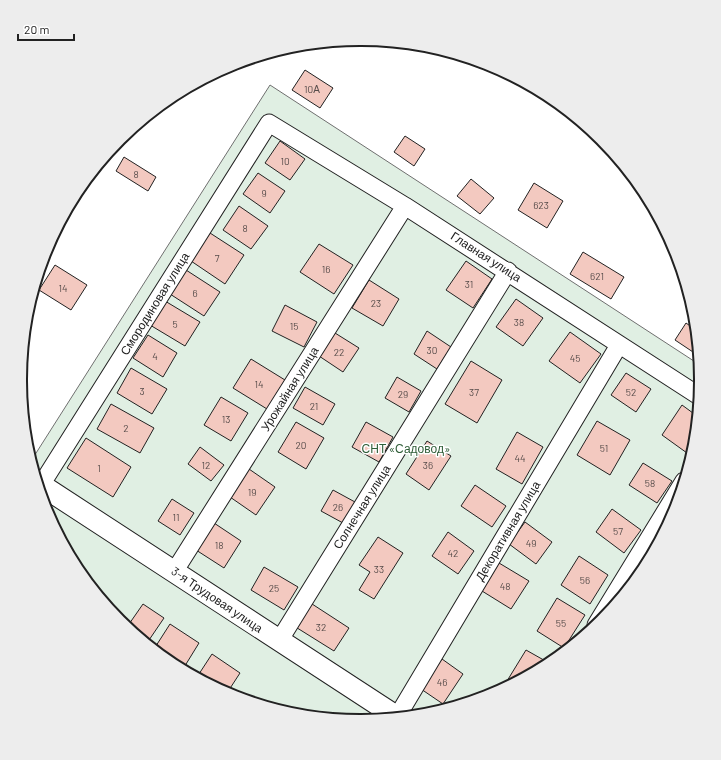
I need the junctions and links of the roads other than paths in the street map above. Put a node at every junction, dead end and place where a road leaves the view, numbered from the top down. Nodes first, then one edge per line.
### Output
1 (269, 123) joint
2 (406, 206) junction
3 (508, 271) junction
4 (619, 345) junction
5 (693, 392) edge
6 (42, 479) edge
7 (45, 488) edge
8 (671, 503) edge
9 (174, 572) junction
10 (612, 599) edge
11 (278, 641) junction
12 (400, 711) edge
13 (390, 712) edge

1 - 2 street, Главная улица
1 - 6 street, Смородиновая улица
2 - 3 street, Главная улица
2 - 9 street, Урожайная улица
3 - 4 street, Главная улица
3 - 11 street, Солнечная улица
4 - 5 street, Главная улица
4 - 12 street, Декоративная улица
7 - 9 street, 3-я Трудовая улица
8 - 10 street
9 - 11 street, 3-я Трудовая улица
11 - 13 street, 3-я Трудовая улица

